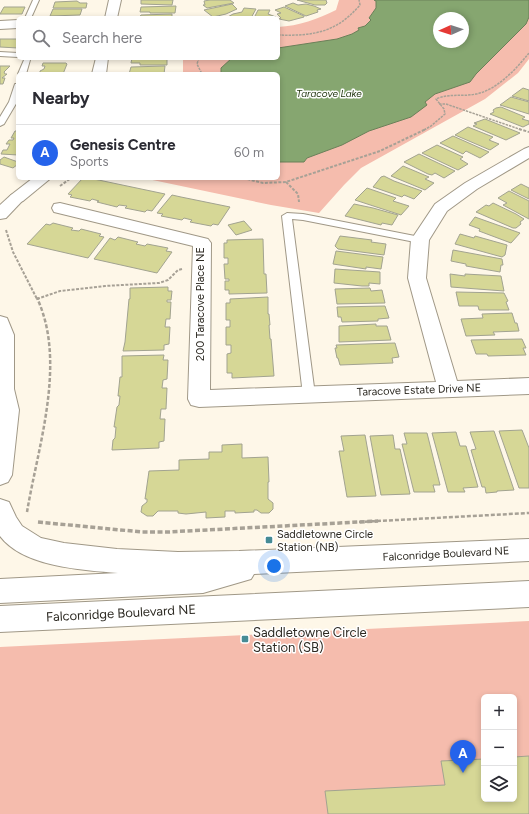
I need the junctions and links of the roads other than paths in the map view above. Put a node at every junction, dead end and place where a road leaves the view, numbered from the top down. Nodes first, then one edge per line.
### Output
1 (36, 0) edge
2 (115, 0) edge
3 (29, 16) edge
4 (111, 16) edge
5 (0, 24) edge
6 (16, 24) edge
7 (0, 54) edge
8 (16, 55) edge
9 (27, 60) edge
10 (102, 60) edge
11 (23, 72) edge
12 (99, 72) edge
13 (16, 91) edge
14 (0, 124) edge
15 (529, 152) edge
16 (40, 180) edge
17 (17, 198) junction
18 (0, 204) edge
19 (60, 208) dead end
20 (4, 219) edge
21 (420, 240) junction
22 (0, 323) edge
23 (529, 386) edge
24 (449, 389) junction
25 (2, 393) edge
26 (309, 395) junction
27 (0, 475) edge
28 (0, 509) edge
29 (529, 550) edge
30 (280, 561) junction
31 (0, 591) edge
32 (529, 594) edge
33 (0, 619) edge

1 - 3 lane
2 - 4 street
5 - 6 street
7 - 8 lane
9 - 11 lane
10 - 12 street
13 - 14 lane
15 - 21 street
16 - 17 street
17 - 18 street
17 - 20 street
19 - 26 street, 200 Taracove Place NE
21 - 24 street
21 - 26 lane
22 - 25 street
23 - 24 street, Taracove Estate Drive NE
24 - 26 street, Taracove Estate Drive NE
25 - 27 street
28 - 30 street, Falconridge Boulevard NE
29 - 30 street, Falconridge Boulevard NE
30 - 31 street
32 - 33 street, Falconridge Boulevard NE

